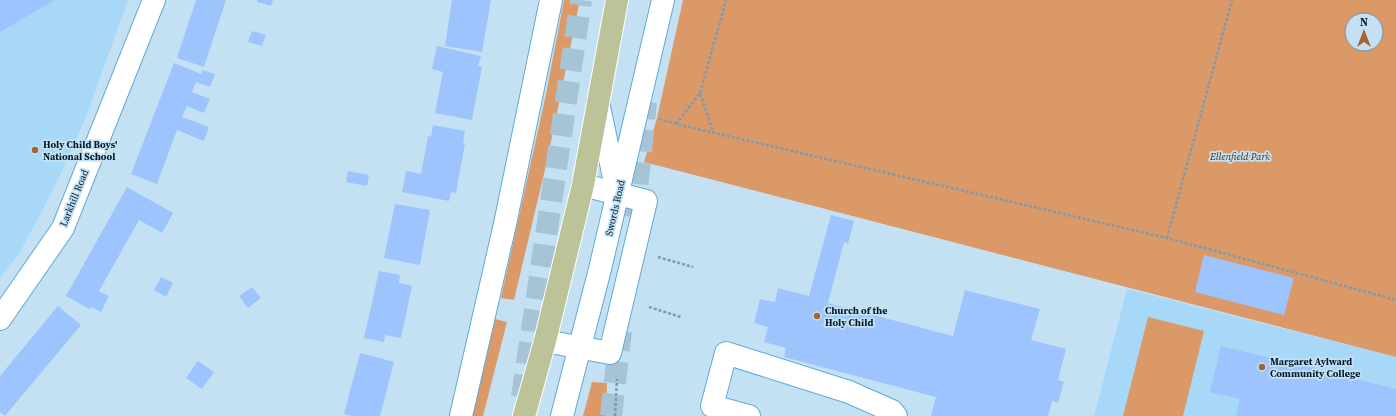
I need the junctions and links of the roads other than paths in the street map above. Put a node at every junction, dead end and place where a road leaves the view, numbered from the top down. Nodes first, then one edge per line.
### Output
1 (154, 0) edge
2 (551, 0) edge
3 (618, 0) edge
4 (663, 0) edge
5 (598, 102) junction
6 (583, 185) junction
7 (618, 194) junction
8 (0, 318) edge
9 (545, 341) junction
10 (580, 347) junction
11 (717, 412) edge
12 (461, 416) edge
13 (524, 416) edge
14 (562, 416) edge
15 (749, 416) edge
16 (896, 416) edge

1 - 8 street, Larkhill Road
2 - 12 street
3 - 5 main road
4 - 7 street, Swords Road
5 - 6 main road
5 - 7 street
6 - 7 street
6 - 9 main road
7 - 10 street, Swords Road
7 - 10 street
9 - 10 street
9 - 13 main road
10 - 14 street, Swords Road
11 - 15 street
11 - 16 street

